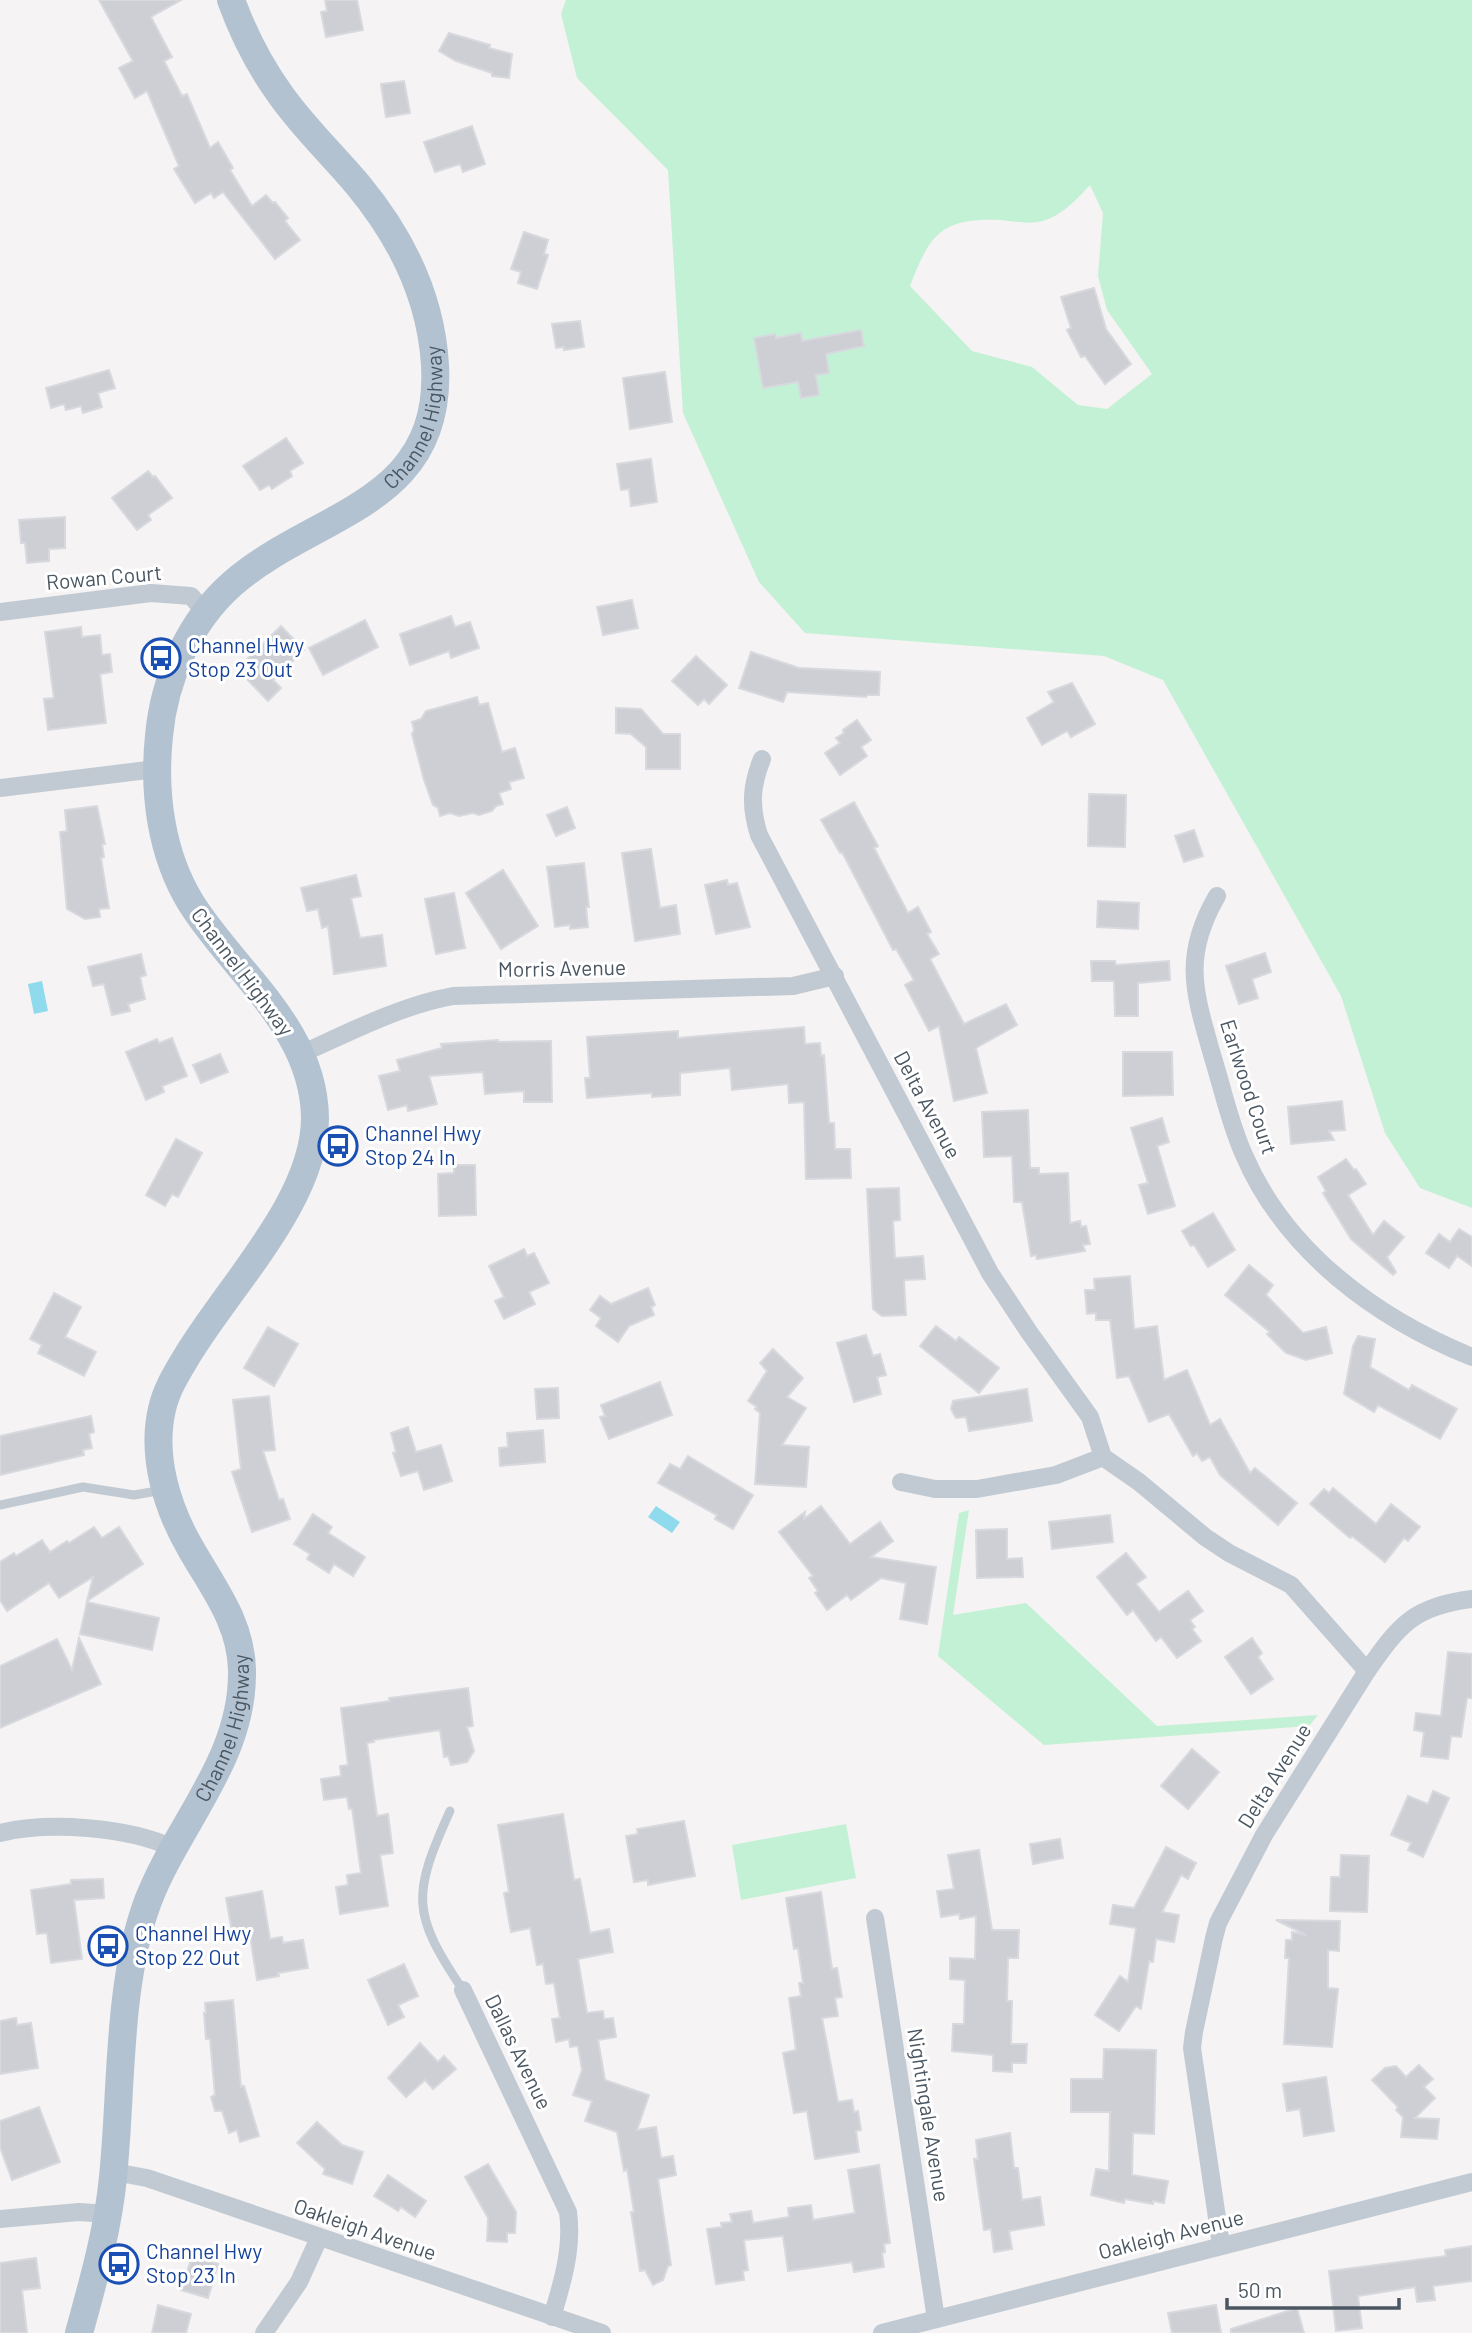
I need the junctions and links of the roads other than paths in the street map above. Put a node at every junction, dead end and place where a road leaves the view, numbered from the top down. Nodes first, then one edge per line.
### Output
1 (231, 0) edge
2 (0, 612) edge
3 (206, 612) junction
4 (762, 759) dead end
5 (156, 769) junction
6 (0, 788) edge
7 (1217, 896) dead end
8 (835, 976) junction
9 (301, 1054) junction
10 (1472, 1357) edge
11 (1103, 1457) junction
12 (901, 1482) dead end
13 (166, 1490) junction
14 (0, 1505) edge
15 (1472, 1599) edge
16 (1367, 1671) junction
17 (450, 1811) dead end
18 (0, 1833) edge
19 (173, 1848) junction
20 (875, 1918) dead end
21 (463, 1990) joint
22 (114, 2172) junction
23 (1472, 2182) edge
24 (109, 2214) junction
25 (0, 2219) edge
26 (319, 2238) junction
27 (1221, 2245) junction
28 (552, 2317) junction
29 (936, 2319) junction
30 (79, 2333) edge
31 (264, 2333) edge
32 (602, 2333) edge
33 (882, 2333) edge

1 - 3 main road, Channel Highway
2 - 3 street, Rowan Court
3 - 5 main road, Channel Highway
4 - 8 street, Delta Avenue
5 - 6 street
5 - 9 main road, Channel Highway
7 - 10 street, Earlwood Court
8 - 9 street, Morris Avenue
8 - 11 street, Delta Avenue
9 - 13 main road, Channel Highway
11 - 12 street
11 - 16 street
13 - 14 lane
13 - 19 main road, Channel Highway
15 - 16 street, Delta Avenue
16 - 27 street, Delta Avenue
17 - 21 lane, Dallas Avenue
18 - 19 street
19 - 22 main road, Channel Highway
20 - 29 street, Nightingale Avenue
21 - 28 street, Dallas Avenue
22 - 24 main road, Channel Highway
22 - 26 street, Oakleigh Avenue
23 - 27 street, Oakleigh Avenue
24 - 25 street
24 - 30 main road, Channel Highway
26 - 28 street, Oakleigh Avenue
26 - 31 street
27 - 29 street, Oakleigh Avenue
28 - 32 street, Oakleigh Avenue
29 - 33 street, Oakleigh Avenue

